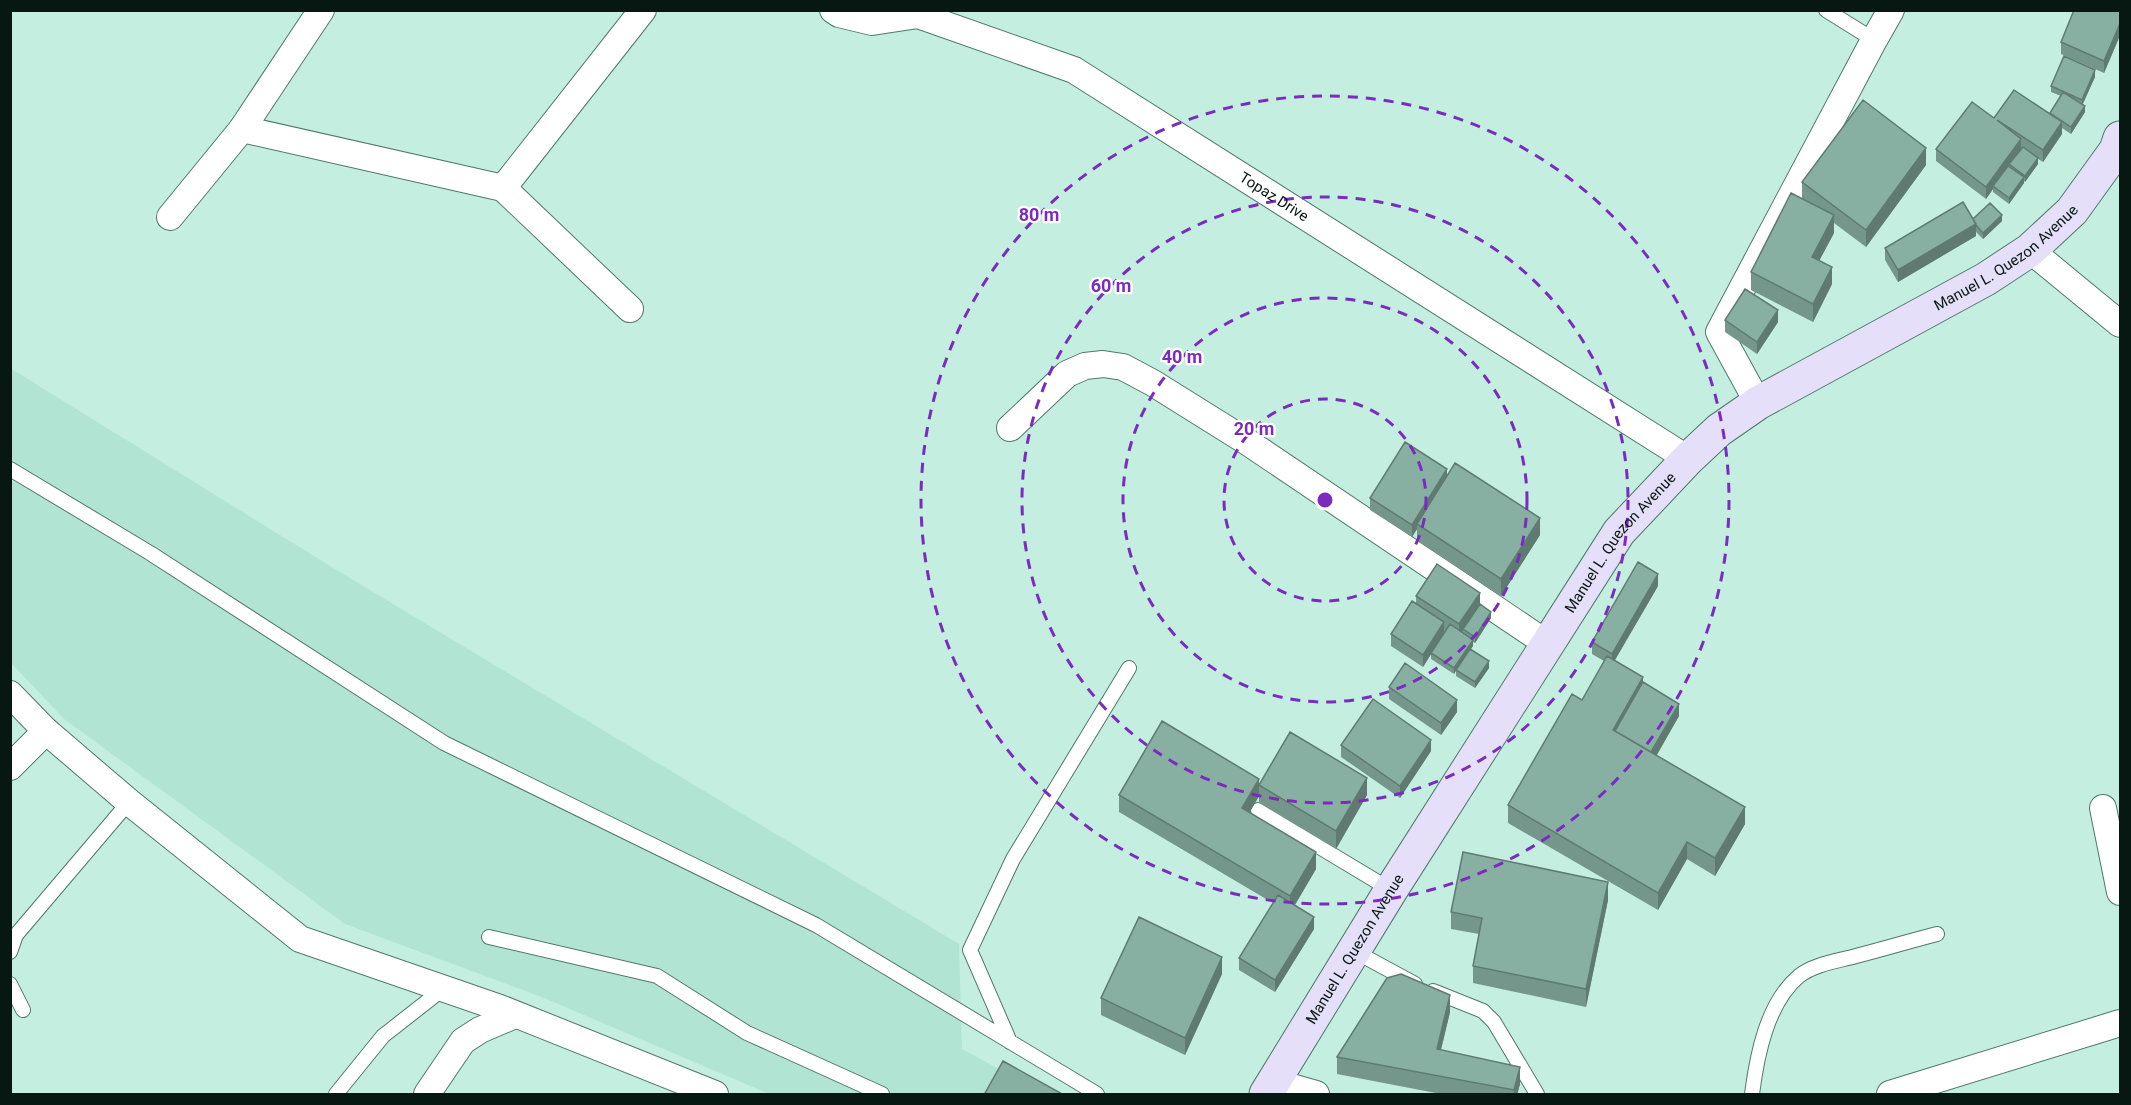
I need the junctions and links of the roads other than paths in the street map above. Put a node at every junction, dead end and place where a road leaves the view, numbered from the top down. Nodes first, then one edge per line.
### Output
1 (321, 10) edge
2 (643, 10) edge
3 (833, 10) edge
4 (1826, 10) edge
5 (1892, 10) edge
6 (919, 13) edge
7 (1874, 40) junction
8 (242, 129) junction
9 (2121, 138) edge
10 (503, 188) junction
11 (170, 217) dead end
12 (2030, 250) junction
13 (630, 309) dead end
14 (2121, 324) edge
15 (1758, 403) junction
16 (1010, 428) dead end
17 (1688, 459) junction
18 (10, 469) edge
19 (1549, 645) junction
20 (1129, 668) dead end
21 (10, 694) edge
22 (46, 731) junction
23 (10, 767) edge
24 (129, 802) junction
25 (2103, 808) dead end
26 (1258, 810) edge
27 (1391, 890) junction
28 (2121, 892) edge
29 (1936, 934) dead end
30 (489, 937) dead end
31 (1354, 951) junction
32 (10, 952) edge
33 (10, 984) edge
34 (443, 989) junction
35 (23, 1010) dead end
36 (515, 1015) junction
37 (2121, 1023) edge
38 (1010, 1042) junction
39 (1270, 1088) edge
40 (336, 1095) edge
41 (427, 1095) edge
42 (715, 1095) edge
43 (882, 1095) edge
44 (1097, 1095) edge
45 (1316, 1095) edge
46 (1537, 1095) edge
47 (1752, 1095) edge
48 (1890, 1095) edge

1 - 8 street
2 - 10 street
3 - 6 street, Topaz Drive
4 - 7 lane
5 - 7 street
6 - 17 street, Topaz Drive
7 - 15 street
8 - 10 street
8 - 11 street
9 - 12 main road, Manuel L. Quezon Avenue
10 - 13 street
12 - 14 street
12 - 15 main road, Manuel L. Quezon Avenue
15 - 17 main road, Manuel L. Quezon Avenue
16 - 19 street
17 - 19 main road, Manuel L. Quezon Avenue
18 - 38 lane
19 - 27 main road, Manuel L. Quezon Avenue
20 - 38 lane
21 - 22 street
22 - 23 street
22 - 24 street
24 - 32 lane
24 - 34 street
25 - 28 street
26 - 27 lane
27 - 31 main road, Manuel L. Quezon Avenue
29 - 47 lane
30 - 43 lane
31 - 39 main road, Manuel L. Quezon Avenue
31 - 46 lane
33 - 35 lane
34 - 36 street
34 - 40 lane
36 - 41 street
36 - 42 street
37 - 48 street
38 - 44 lane
39 - 45 street

